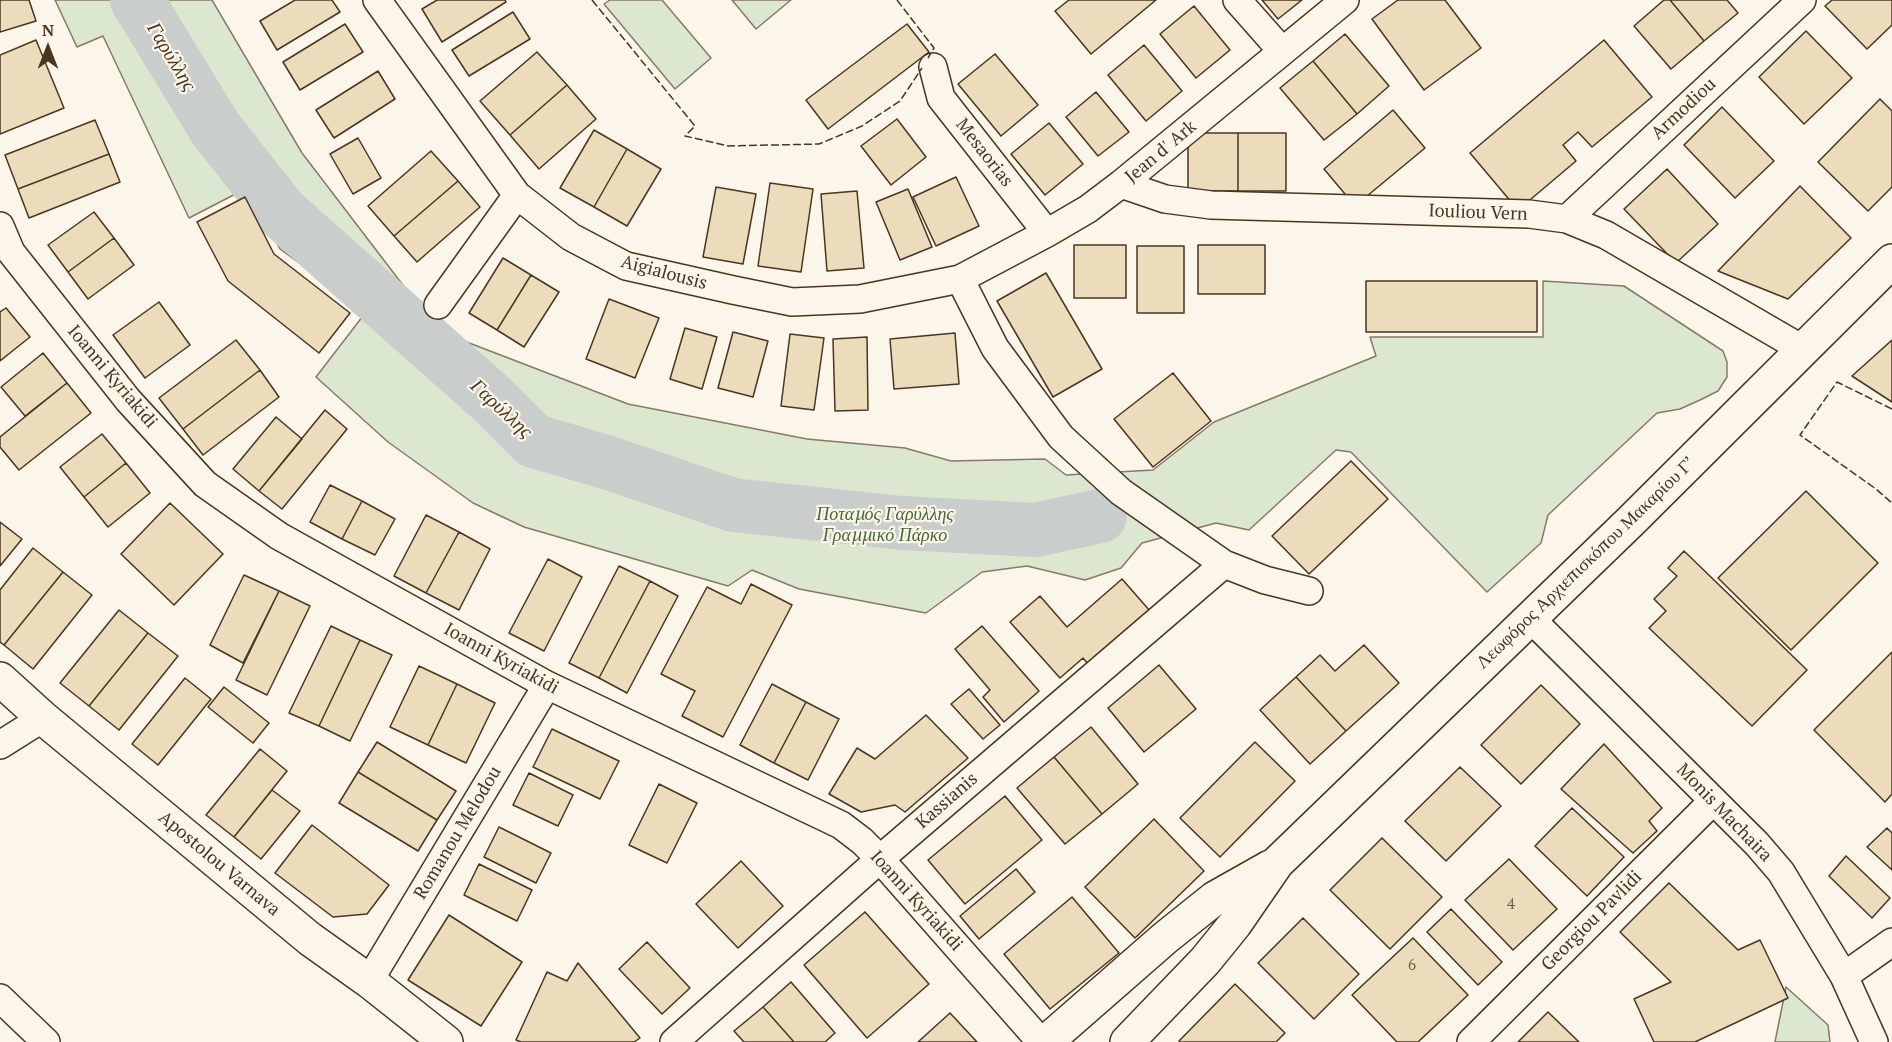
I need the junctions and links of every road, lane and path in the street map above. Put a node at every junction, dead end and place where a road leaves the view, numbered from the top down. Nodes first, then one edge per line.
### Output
1 (377, 0) edge
2 (1237, 0) edge
3 (1344, 0) edge
4 (1802, 0) edge
5 (1282, 51) junction
6 (933, 68) dead end
7 (1121, 184) junction
8 (517, 195) junction
9 (1567, 219) junction
10 (0, 226) edge
11 (1047, 233) junction
12 (1892, 261) edge
13 (960, 279) junction
14 (438, 305) dead end
15 (1804, 350) junction
16 (1224, 564) junction
17 (1309, 591) dead end
18 (1530, 618) junction
19 (0, 678) edge
20 (547, 685) junction
21 (43, 718) junction
22 (0, 745) edge
23 (1713, 801) junction
24 (880, 859) junction
25 (1277, 863) junction
26 (1892, 942) edge
27 (1844, 976) junction
28 (369, 981) junction
29 (0, 998) edge
30 (46, 1042) edge
31 (446, 1042) edge
32 (674, 1042) edge
33 (1041, 1042) edge
34 (1046, 1042) edge
35 (1127, 1042) edge
36 (1471, 1042) edge
37 (1874, 1042) edge

1 - 8 street, Aigialousis
2 - 5 street
3 - 5 street, Jean d' Ark
4 - 9 street, Armodiou
5 - 7 street, Jean d' Ark
6 - 11 street, Mesaorias
7 - 9 street, Iouliou Vern
7 - 11 street, Jean d' Ark
8 - 13 street, Aigialousis
8 - 14 street
9 - 15 street, Iouliou Vern
10 - 20 street, Ioanni Kyriakidi
11 - 13 street, Jean d' Ark
12 - 15 main road, Λεωφόρος Αρχιεπισκόπου Μακαρίου Γ’
13 - 16 street
15 - 18 main road, Λεωφόρος Αρχιεπισκόπου Μακαρίου Γ’
16 - 17 street
16 - 24 street, Kassianis
18 - 23 street, Monis Machaira
18 - 25 main road, Λεωφόρος Αρχιεπισκόπου Μακαρίου Γ’
19 - 21 main road, Apostolou Varnava
20 - 24 street, Ioanni Kyriakidi
20 - 28 street, Romanou Melodou
21 - 22 street
21 - 28 main road, Apostolou Varnava
23 - 27 street, Monis Machaira
23 - 36 street, Georgiou Pavlidi
24 - 32 street, Kassianis
24 - 33 street, Ioanni Kyriakidi
25 - 34 main road, Λεωφόρος Αρχιεπισκόπου Μακαρίου Γ’
25 - 35 main road, Λεωφόρος Αρχιεπισκόπου Μακαρίου Γ’
26 - 27 street
27 - 37 street, Monis Machaira
28 - 31 main road, Apostolou Varnava
29 - 30 street

